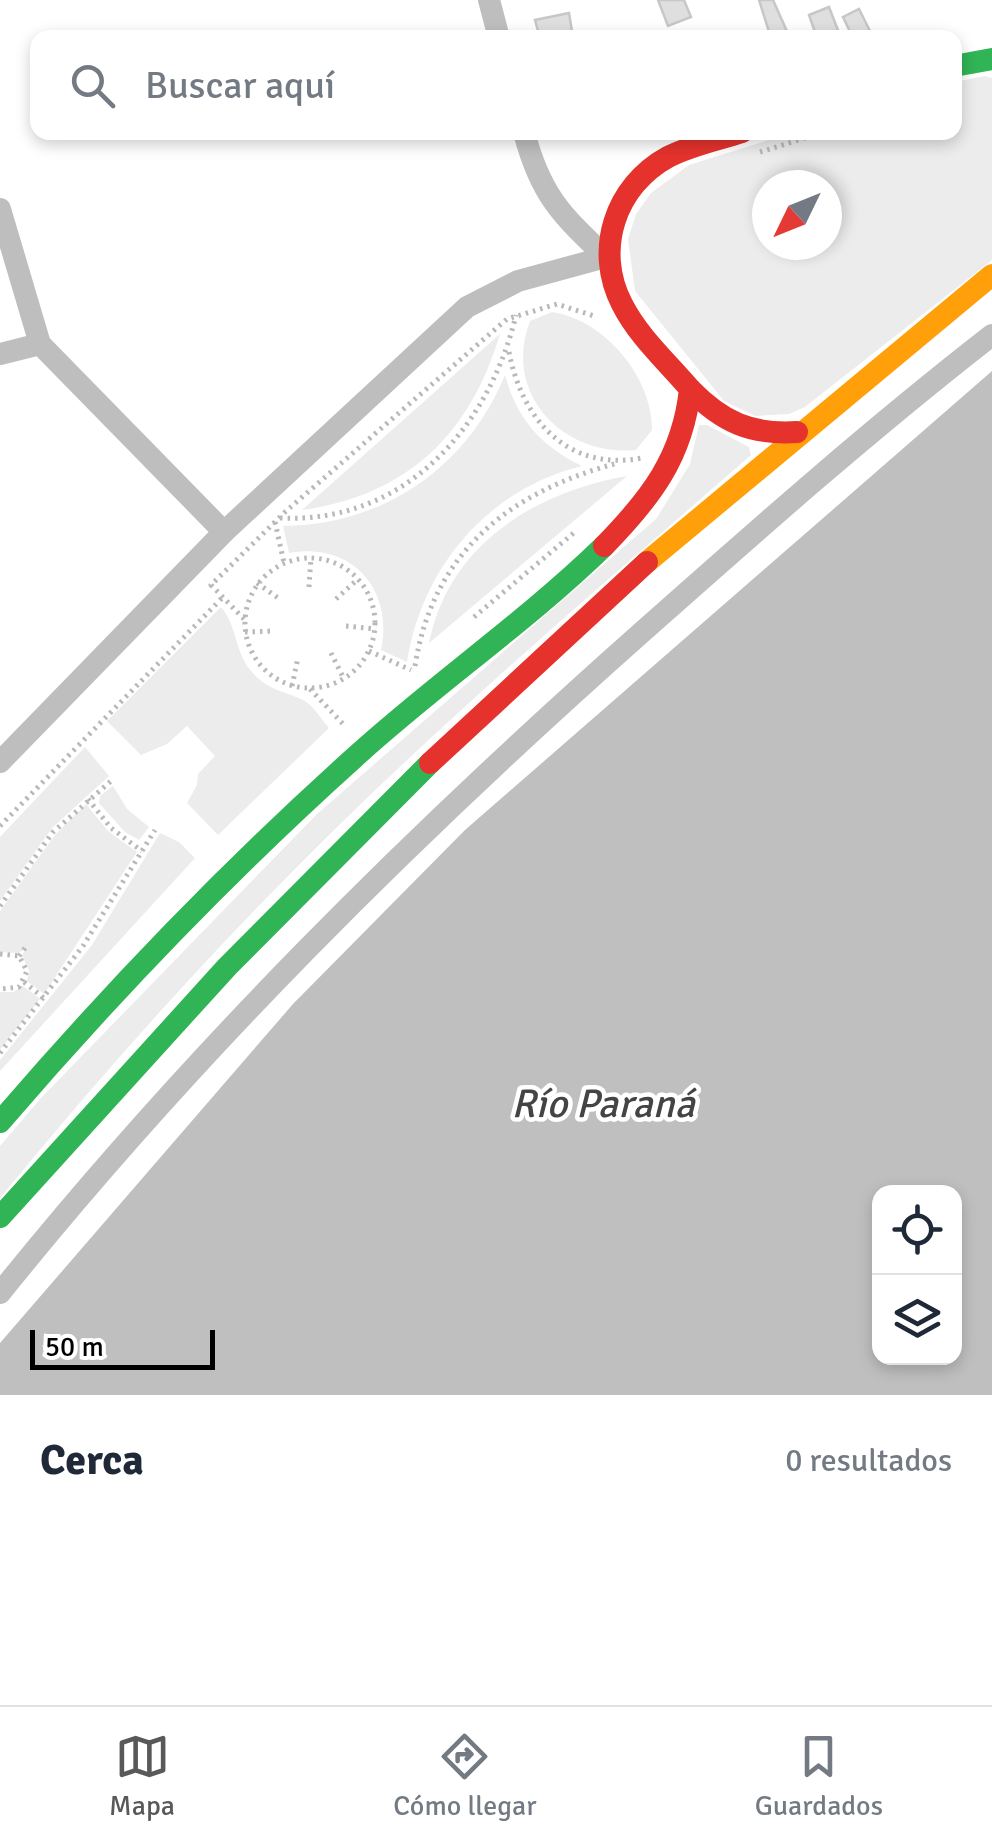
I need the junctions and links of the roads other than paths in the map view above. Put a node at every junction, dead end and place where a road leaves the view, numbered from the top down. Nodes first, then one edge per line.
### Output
1 (489, 0) edge
2 (497, 30) edge
3 (992, 59) edge
4 (962, 65) edge
5 (526, 140) edge
6 (719, 140) edge
7 (0, 209) edge
8 (606, 256) junction
9 (992, 275) edge
10 (992, 335) edge
11 (40, 344) junction
12 (0, 354) edge
13 (690, 388) junction
14 (797, 432) junction
15 (224, 532) junction
16 (0, 762) edge
17 (0, 1122) edge
18 (0, 1218) edge
19 (0, 1294) edge

1 - 2 street
3 - 4 main road
5 - 8 street
6 - 8 main road
7 - 11 street
8 - 13 main road
8 - 15 street
9 - 14 main road
10 - 19 street
11 - 12 street
11 - 15 street
13 - 14 main road
13 - 17 main road
14 - 18 main road
15 - 16 street

